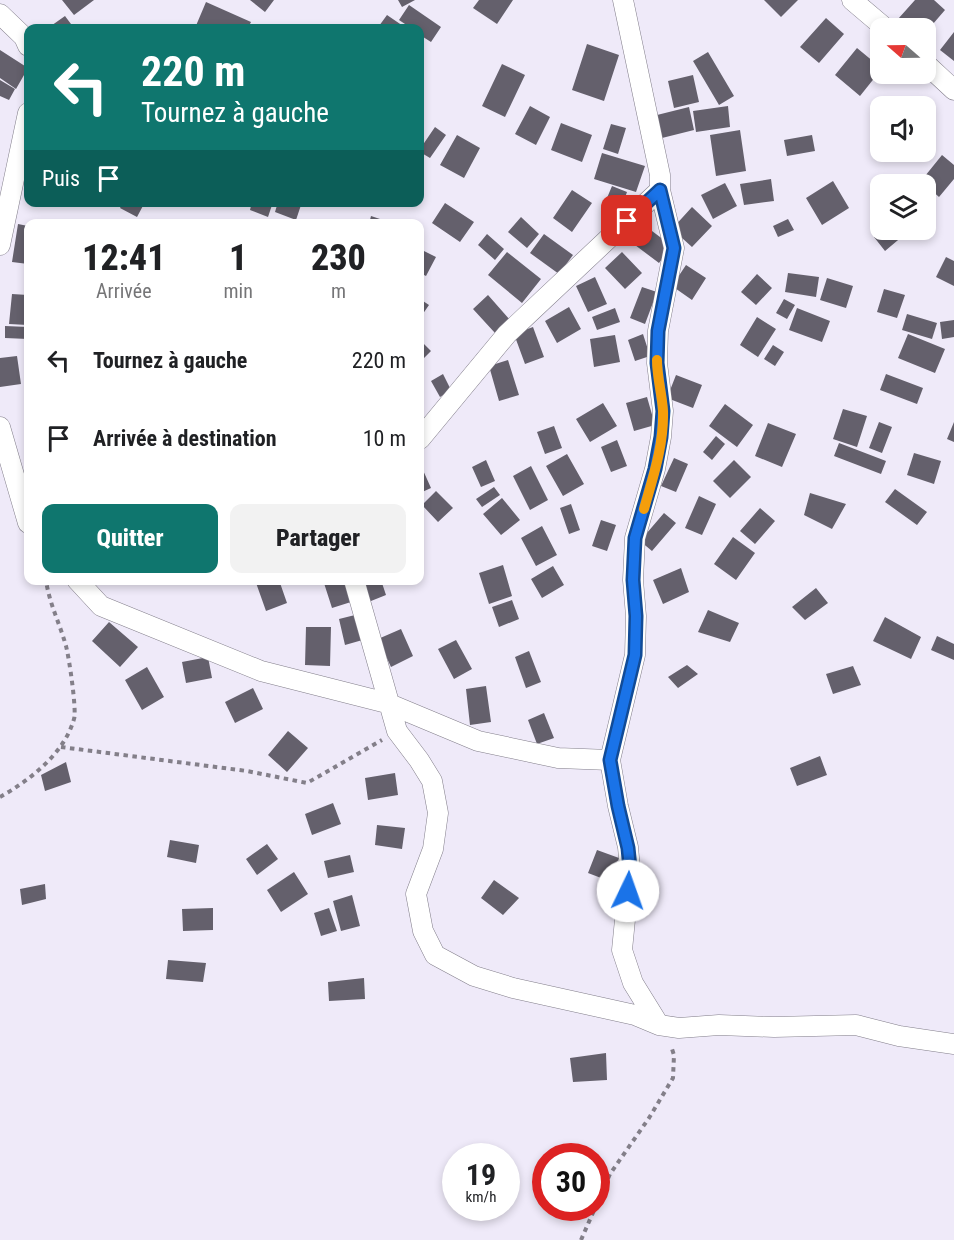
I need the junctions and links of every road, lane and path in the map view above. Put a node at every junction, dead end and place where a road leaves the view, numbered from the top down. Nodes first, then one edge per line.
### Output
1 (623, 0) edge
2 (852, 0) edge
3 (0, 14) edge
4 (873, 18) edge
5 (24, 37) edge
6 (936, 73) edge
7 (954, 90) edge
8 (24, 132) edge
9 (660, 190) junction
10 (0, 245) edge
11 (0, 427) edge
12 (424, 434) edge
13 (24, 509) edge
14 (46, 585) edge
15 (82, 585) edge
16 (355, 585) edge
17 (387, 702) junction
18 (397, 731) junction
19 (61, 747) junction
20 (610, 760) junction
21 (0, 797) edge
22 (658, 1025) junction
23 (954, 1044) edge
24 (610, 1174) edge
25 (589, 1221) edge
26 (581, 1240) edge

1 - 9 street
2 - 4 street
3 - 5 street
6 - 7 street
8 - 10 street
9 - 12 street
9 - 20 street
11 - 13 street
14 - 19 path
15 - 17 street
16 - 17 street
17 - 18 street
17 - 20 street
18 - 19 path
18 - 22 street
19 - 21 path
20 - 22 street
22 - 23 street
22 - 24 path
25 - 26 path

